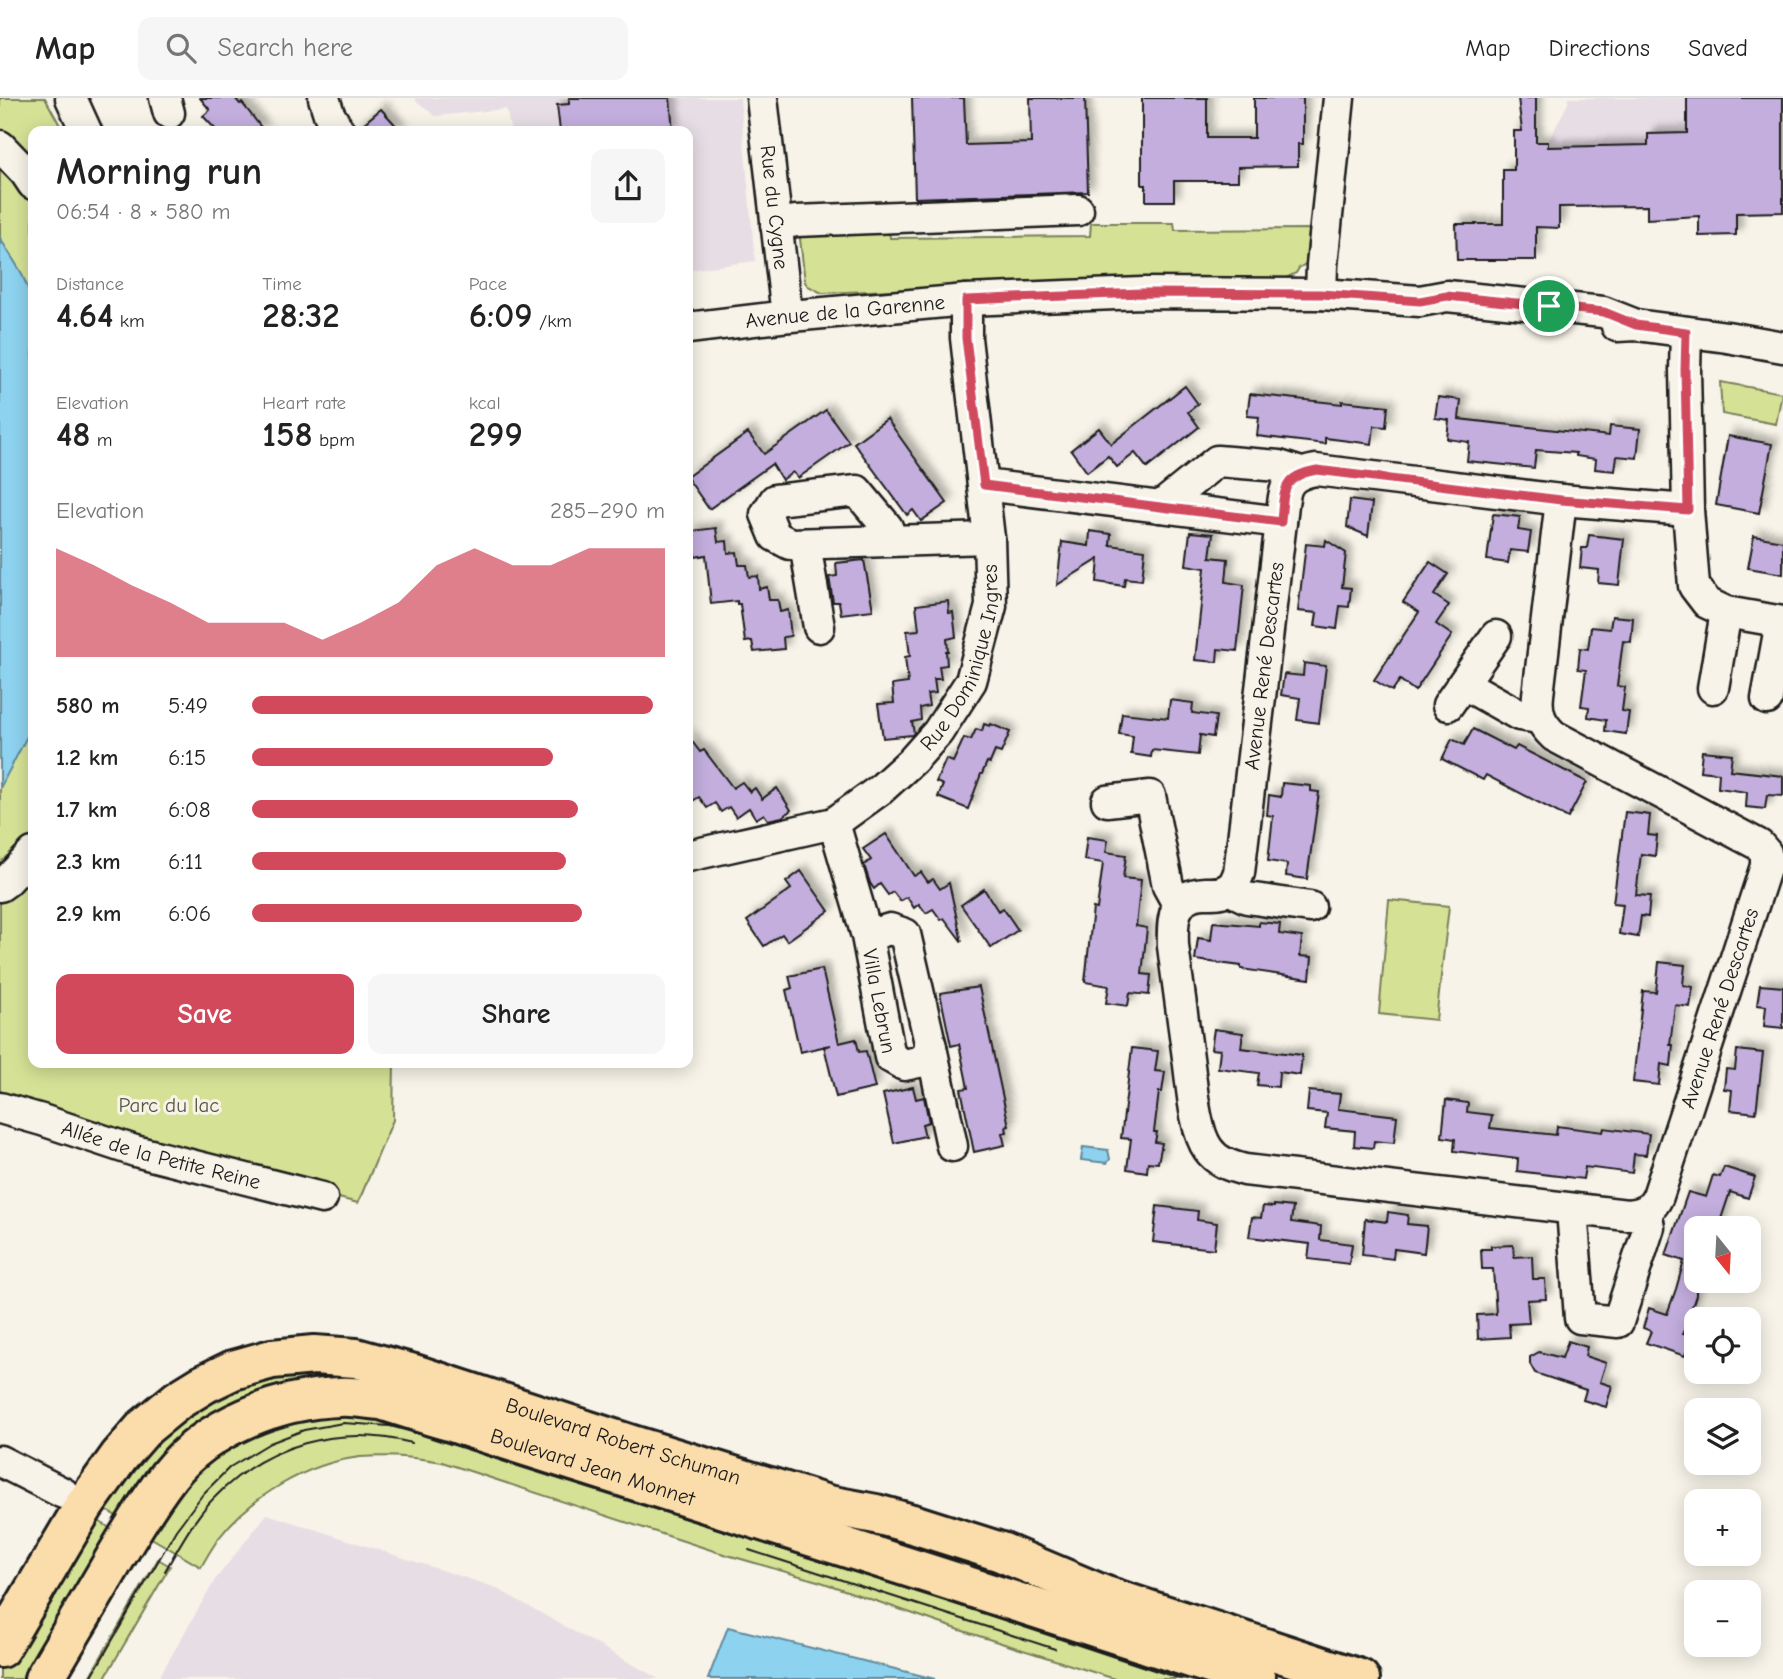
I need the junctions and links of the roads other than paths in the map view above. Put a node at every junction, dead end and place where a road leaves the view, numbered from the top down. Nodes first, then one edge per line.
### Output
1 (71, 98) edge
2 (324, 98) edge
3 (762, 98) edge
4 (1339, 98) edge
5 (84, 126) edge
6 (336, 126) edge
7 (0, 146) edge
8 (28, 177) edge
9 (1078, 210) dead end
10 (776, 225) junction
11 (1321, 294) junction
12 (966, 300) junction
13 (787, 316) junction
14 (693, 327) edge
15 (1686, 332) junction
16 (1783, 348) edge
17 (1301, 473) junction
18 (984, 485) junction
19 (1561, 500) junction
20 (1160, 507) junction
21 (1688, 510) junction
22 (1281, 522) junction
23 (989, 538) junction
24 (892, 541) junction
25 (805, 544) junction
26 (1726, 612) junction
27 (1782, 622) edge
28 (819, 627) dead end
29 (1496, 636) dead end
30 (1713, 688) dead end
31 (1767, 699) dead end
32 (1539, 718) junction
33 (1107, 801) dead end
34 (834, 823) junction
35 (693, 852) edge
36 (28, 858) edge
37 (0, 886) edge
38 (1228, 889) junction
39 (1179, 906) junction
40 (1310, 907) dead end
41 (867, 936) junction
42 (931, 1047) junction
43 (0, 1108) edge
44 (952, 1146) dead end
45 (322, 1198) dead end
46 (1572, 1209) junction
47 (1646, 1211) junction
48 (0, 1461) edge
49 (63, 1493) dead end
50 (0, 1648) edge
51 (44, 1679) edge
52 (1256, 1679) edge
53 (1360, 1679) edge

1 - 5 street
2 - 6 street
3 - 10 street, Rue du Cygne
4 - 11 street
7 - 8 street
9 - 10 street
10 - 13 street, Rue du Cygne
11 - 12 street, Avenue de la Garenne
11 - 15 street, Avenue de la Garenne
12 - 13 street, Avenue de la Garenne
12 - 18 street, Rue Dominique Ingres
13 - 14 street, Avenue de la Garenne
15 - 16 street, Avenue de la Garenne
15 - 21 street
17 - 19 street
17 - 20 street
17 - 22 street, Avenue René Descartes
18 - 20 street
18 - 23 street, Rue Dominique Ingres
19 - 21 street
19 - 32 street
20 - 22 street
21 - 26 street
22 - 38 street, Avenue René Descartes
23 - 24 street
23 - 34 street, Rue Dominique Ingres
24 - 25 street
24 - 25 street
25 - 28 street
26 - 27 street
26 - 30 street
27 - 31 street
29 - 32 street, Avenue René Descartes
32 - 47 street, Avenue René Descartes
33 - 39 street
34 - 35 street, Rue Dominique Ingres
34 - 41 street, Villa Lebrun
36 - 37 street
38 - 39 street
38 - 40 street
39 - 46 street
41 - 42 street, Villa Lebrun
41 - 42 street, Villa Lebrun
42 - 44 street, Villa Lebrun
43 - 45 street, Allée de la Petite Reine
46 - 47 street
46 - 47 street, Avenue René Descartes
48 - 49 street
50 - 53 main road, Boulevard Robert Schuman
51 - 52 main road, Boulevard Jean Monnet

